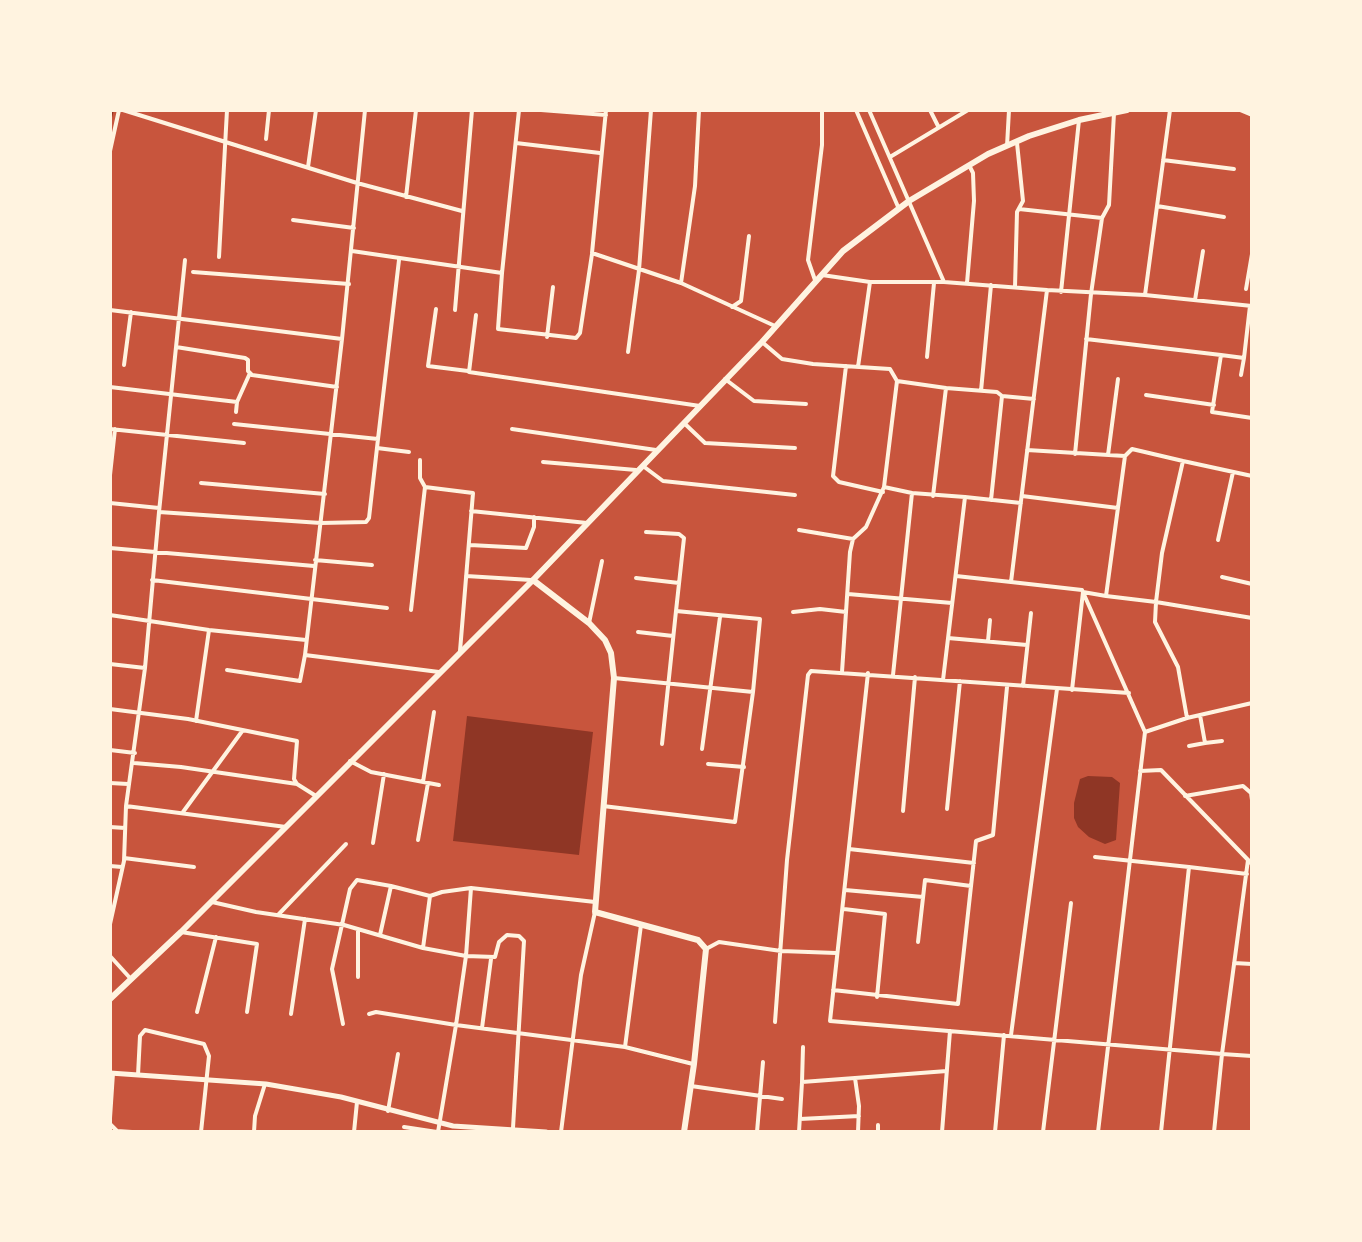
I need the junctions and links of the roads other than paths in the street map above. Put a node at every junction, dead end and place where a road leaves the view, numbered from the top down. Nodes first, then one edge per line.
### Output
1 (121, 110) edge
2 (227, 110) edge
3 (269, 110) edge
4 (316, 110) edge
5 (365, 110) edge
6 (416, 110) edge
7 (472, 110) edge
8 (519, 110) edge
9 (541, 110) edge
10 (651, 110) edge
11 (699, 110) edge
12 (822, 110) edge
13 (856, 110) edge
14 (869, 110) edge
15 (930, 110) edge
16 (968, 110) edge
17 (1009, 110) edge
18 (1127, 110) edge
19 (1170, 110) edge
20 (1240, 110) edge
21 (606, 112) edge
22 (1114, 113) junction
23 (1252, 115) edge
24 (1079, 120) junction
25 (938, 126) junction
26 (266, 139) dead end
27 (1016, 142) junction
28 (224, 143) junction
29 (516, 143) junction
30 (1007, 146) junction
31 (110, 151) edge
32 (600, 153) junction
33 (890, 157) junction
34 (1163, 160) junction
35 (969, 165) junction
36 (308, 167) junction
37 (1234, 169) dead end
38 (357, 183) junction
39 (406, 197) junction
40 (909, 201) junction
41 (1157, 206) junction
42 (899, 209) junction
43 (1019, 209) junction
44 (462, 211) junction
45 (1069, 214) junction
46 (1224, 217) dead end
47 (1102, 218) junction
48 (293, 220) dead end
49 (354, 228) junction
50 (749, 236) dead end
51 (352, 251) junction
52 (1203, 251) dead end
53 (592, 253) junction
54 (1252, 254) edge
55 (219, 257) dead end
56 (185, 260) dead end
57 (399, 260) junction
58 (457, 268) junction
59 (639, 270) junction
60 (193, 272) dead end
61 (502, 273) junction
62 (818, 278) junction
63 (870, 282) junction
64 (944, 282) junction
65 (681, 283) junction
66 (934, 283) junction
67 (967, 283) junction
68 (349, 284) junction
69 (991, 285) junction
70 (553, 287) dead end
71 (1015, 287) junction
72 (1246, 289) dead end
73 (1047, 290) junction
74 (1061, 292) junction
75 (1091, 294) junction
76 (1145, 295) junction
77 (1195, 300) junction
78 (1251, 306) edge
79 (732, 307) junction
80 (436, 309) dead end
81 (110, 310) edge
82 (455, 310) dead end
83 (131, 312) junction
84 (476, 315) dead end
85 (179, 318) junction
86 (775, 326) junction
87 (547, 337) junction
88 (342, 339) junction
89 (1086, 339) junction
90 (762, 342) junction
91 (176, 347) junction
92 (628, 352) dead end
93 (1221, 355) junction
94 (927, 357) dead end
95 (1244, 358) junction
96 (124, 365) dead end
97 (846, 366) junction
98 (858, 367) junction
99 (469, 372) junction
100 (250, 373) junction
101 (1241, 375) dead end
102 (725, 379) junction
103 (1118, 379) dead end
104 (897, 381) junction
105 (110, 387) edge
106 (337, 387) junction
107 (946, 388) junction
108 (981, 391) junction
109 (1146, 395) dead end
110 (171, 396) junction
111 (1002, 396) junction
112 (1034, 399) junction
113 (237, 402) junction
114 (806, 404) dead end
115 (1214, 405) junction
116 (700, 406) junction
117 (236, 412) dead end
118 (1252, 418) edge
119 (684, 423) junction
120 (234, 424) dead end
121 (112, 429) edge
122 (512, 429) dead end
123 (167, 435) junction
124 (331, 436) junction
125 (378, 439) junction
126 (244, 443) dead end
127 (377, 448) junction
128 (795, 448) dead end
129 (657, 450) junction
130 (1027, 450) junction
131 (409, 452) dead end
132 (1075, 454) junction
133 (1108, 455) junction
134 (1125, 456) junction
135 (420, 460) dead end
136 (1183, 461) junction
137 (543, 462) dead end
138 (638, 468) junction
139 (1233, 472) junction
140 (110, 475) edge
141 (1252, 476) edge
142 (201, 483) dead end
143 (425, 487) junction
144 (884, 489) junction
145 (912, 493) junction
146 (325, 494) junction
147 (795, 495) dead end
148 (933, 496) junction
149 (1022, 496) junction
150 (965, 497) junction
151 (991, 500) junction
152 (110, 503) edge
153 (1021, 503) junction
154 (1118, 508) junction
155 (159, 510) junction
156 (471, 511) junction
157 (534, 517) junction
158 (321, 523) junction
159 (587, 523) junction
160 (799, 530) dead end
161 (646, 532) dead end
162 (853, 539) junction
163 (1218, 540) dead end
164 (468, 545) junction
165 (110, 548) edge
166 (155, 553) junction
167 (602, 561) dead end
168 (314, 563) junction
169 (372, 565) dead end
170 (466, 576) junction
171 (956, 576) junction
172 (1222, 577) dead end
173 (636, 578) dead end
174 (152, 580) junction
175 (533, 580) junction
176 (1011, 582) junction
177 (679, 583) junction
178 (1252, 584) edge
179 (1083, 592) junction
180 (848, 594) junction
181 (1106, 596) junction
182 (902, 597) junction
183 (311, 598) junction
184 (1156, 602) junction
185 (952, 603) junction
186 (387, 608) dead end
187 (411, 610) dead end
188 (676, 611) junction
189 (793, 612) dead end
190 (846, 612) junction
191 (1031, 613) dead end
192 (110, 615) edge
193 (720, 617) junction
194 (1252, 618) edge
195 (990, 620) dead end
196 (149, 621) junction
197 (589, 623) junction
198 (209, 630) junction
199 (638, 632) dead end
200 (673, 636) junction
201 (948, 638) junction
202 (306, 640) junction
203 (988, 641) junction
204 (1027, 645) junction
205 (460, 651) junction
206 (305, 655) junction
207 (110, 664) edge
208 (145, 668) junction
209 (227, 670) dead end
210 (439, 672) junction
211 (842, 672) junction
212 (868, 673) junction
213 (893, 675) junction
214 (915, 677) junction
215 (614, 678) junction
216 (943, 680) junction
217 (960, 681) junction
218 (669, 683) junction
219 (1007, 686) junction
220 (710, 687) junction
221 (1023, 687) junction
222 (1057, 689) junction
223 (1072, 690) junction
224 (753, 692) junction
225 (1129, 693) junction
226 (1252, 703) edge
227 (110, 709) edge
228 (140, 711) junction
229 (434, 712) dead end
230 (1200, 715) junction
231 (1187, 718) junction
232 (196, 721) junction
233 (243, 729) junction
234 (1145, 732) junction
235 (1222, 741) dead end
236 (1205, 743) junction
237 (662, 744) dead end
238 (1189, 746) dead end
239 (702, 749) dead end
240 (110, 750) edge
241 (135, 753) junction
242 (350, 761) junction
243 (134, 763) junction
244 (708, 764) dead end
245 (744, 767) junction
246 (211, 771) junction
247 (1140, 771) junction
248 (384, 774) junction
249 (110, 783) edge
250 (426, 783) junction
251 (128, 784) junction
252 (297, 784) junction
253 (439, 785) dead end
254 (316, 796) junction
255 (1185, 796) junction
256 (1252, 800) edge
257 (126, 806) junction
258 (603, 806) junction
259 (947, 809) dead end
260 (903, 811) dead end
261 (183, 812) junction
262 (110, 827) edge
263 (286, 827) junction
264 (125, 828) junction
265 (418, 840) dead end
266 (373, 843) dead end
267 (346, 844) dead end
268 (849, 849) junction
269 (1095, 857) dead end
270 (124, 858) junction
271 (1128, 860) junction
272 (1250, 862) edge
273 (974, 863) junction
274 (110, 866) edge
275 (122, 867) junction
276 (194, 867) dead end
277 (1189, 867) junction
278 (1247, 874) junction
279 (391, 886) junction
280 (972, 886) junction
281 (471, 888) junction
282 (845, 890) junction
283 (430, 896) junction
284 (923, 897) junction
285 (212, 902) junction
286 (595, 902) junction
287 (1071, 903) dead end
288 (843, 909) junction
289 (595, 912) junction
290 (278, 915) junction
291 (305, 919) junction
292 (110, 924) edge
293 (344, 925) junction
294 (641, 925) junction
295 (358, 930) junction
296 (181, 932) junction
297 (380, 935) junction
298 (216, 937) junction
299 (918, 942) dead end
300 (423, 948) junction
301 (706, 949) junction
302 (781, 951) junction
303 (836, 953) junction
304 (110, 956) edge
305 (466, 956) junction
306 (491, 959) junction
307 (1234, 963) junction
308 (1252, 964) edge
309 (358, 977) dead end
310 (130, 978) junction
311 (833, 990) junction
312 (111, 995) edge
313 (877, 997) junction
314 (197, 1012) dead end
315 (247, 1012) dead end
316 (291, 1014) dead end
317 (369, 1014) dead end
318 (775, 1022) dead end
319 (343, 1024) dead end
320 (456, 1025) junction
321 (482, 1028) junction
322 (950, 1031) junction
323 (519, 1033) junction
324 (1004, 1035) junction
325 (1011, 1035) junction
326 (572, 1039) junction
327 (1054, 1039) junction
328 (1110, 1043) junction
329 (625, 1047) junction
330 (803, 1047) dead end
331 (1171, 1051) junction
332 (398, 1054) dead end
333 (1222, 1054) junction
334 (1252, 1056) edge
335 (763, 1062) dead end
336 (694, 1064) junction
337 (947, 1071) junction
338 (112, 1073) edge
339 (138, 1075) junction
340 (855, 1078) junction
341 (208, 1080) junction
342 (802, 1082) junction
343 (266, 1084) junction
344 (691, 1086) junction
345 (759, 1098) junction
346 (782, 1099) dead end
347 (357, 1102) junction
348 (388, 1111) junction
349 (406, 1116) junction
350 (859, 1116) junction
351 (110, 1118) edge
352 (422, 1119) junction
353 (800, 1119) junction
354 (439, 1123) junction
355 (110, 1124) edge
356 (878, 1125) dead end
357 (513, 1128) junction
358 (404, 1129) edge
359 (460, 1129) edge
360 (421, 1131) edge
361 (132, 1132) edge
362 (201, 1132) edge
363 (254, 1132) edge
364 (354, 1132) edge
365 (438, 1132) edge
366 (546, 1132) edge
367 (561, 1132) edge
368 (684, 1132) edge
369 (757, 1132) edge
370 (799, 1132) edge
371 (858, 1132) edge
372 (878, 1132) edge
373 (942, 1132) edge
374 (995, 1132) edge
375 (1043, 1132) edge
376 (1098, 1132) edge
377 (1161, 1132) edge
378 (1214, 1132) edge

1 - 28 street
1 - 31 street
2 - 28 street
3 - 26 street
4 - 36 street
5 - 38 street
6 - 39 street
7 - 44 street
8 - 29 street
9 - 21 street
10 - 59 street
11 - 65 street
12 - 62 street
13 - 42 street
14 - 33 street
15 - 25 street
16 - 25 street
17 - 30 street
18 - 22 main road
19 - 34 street
20 - 23 street
21 - 32 street
22 - 24 main road
22 - 47 street
24 - 27 main road
24 - 45 street
25 - 33 street
27 - 30 main road
27 - 43 street
28 - 36 street
28 - 55 street
29 - 32 street
29 - 61 street
30 - 35 main road
32 - 53 street
33 - 40 street
34 - 37 street
34 - 41 street
35 - 40 main road
35 - 67 street
36 - 38 street
38 - 39 street
38 - 49 street
39 - 44 street
40 - 42 main road
40 - 64 street
41 - 46 street
41 - 76 street
42 - 62 main road
43 - 45 street
43 - 71 street
44 - 58 street
45 - 47 street
45 - 74 street
47 - 75 street
48 - 49 street
49 - 51 street
50 - 79 street
51 - 57 street
51 - 68 street
52 - 77 street
53 - 59 street
53 - 87 street
54 - 72 street
56 - 85 street
57 - 58 street
57 - 125 street
58 - 61 street
58 - 82 street
59 - 65 street
59 - 92 street
60 - 68 street
61 - 87 street
62 - 63 street
62 - 86 main road
63 - 66 street
63 - 98 street
64 - 66 street
64 - 67 street
65 - 79 street
66 - 94 street
67 - 69 street
68 - 88 street
69 - 71 street
69 - 108 street
70 - 87 street
71 - 73 street
73 - 74 street
73 - 112 street
74 - 75 street
75 - 76 street
75 - 89 street
76 - 77 street
77 - 78 street
78 - 95 street
79 - 86 street
80 - 99 street
81 - 83 street
83 - 85 street
83 - 96 street
84 - 99 street
85 - 88 street
85 - 91 street
86 - 90 main road
88 - 106 street
89 - 93 street
89 - 132 street
90 - 97 street
90 - 102 main road
91 - 100 street
91 - 110 street
93 - 95 street
93 - 115 street
95 - 101 street
97 - 98 street
97 - 144 street
98 - 104 street
99 - 116 street
100 - 106 street
100 - 113 street
102 - 114 street
102 - 116 main road
103 - 133 street
104 - 107 street
104 - 144 street
105 - 110 street
106 - 124 street
107 - 108 street
107 - 148 street
108 - 111 street
109 - 115 street
110 - 113 street
110 - 123 street
111 - 112 street
111 - 151 street
112 - 130 street
113 - 117 street
115 - 118 street
116 - 119 main road
119 - 128 street
119 - 129 main road
120 - 124 street
121 - 123 street
121 - 140 street
122 - 129 street
123 - 126 street
123 - 155 street
124 - 125 street
124 - 146 street
125 - 127 street
127 - 131 street
127 - 158 street
129 - 138 main road
130 - 132 street
130 - 149 street
132 - 133 street
133 - 134 street
134 - 136 street
134 - 154 street
135 - 143 street
136 - 139 street
136 - 184 street
137 - 138 street
138 - 147 street
138 - 159 main road
139 - 141 street
139 - 163 street
142 - 146 street
143 - 156 street
143 - 187 street
144 - 145 street
144 - 162 street
145 - 148 street
145 - 182 street
146 - 158 street
148 - 150 street
149 - 153 street
149 - 154 street
150 - 151 street
150 - 171 street
151 - 153 street
152 - 155 street
153 - 176 street
154 - 181 street
155 - 158 street
155 - 166 street
156 - 157 street
156 - 164 street
157 - 159 street
157 - 164 street
158 - 168 street
159 - 175 main road
160 - 162 street
161 - 177 street
162 - 180 street
164 - 170 street
165 - 166 street
166 - 168 street
166 - 174 street
167 - 197 street
168 - 169 street
168 - 183 street
170 - 175 street
170 - 205 street
171 - 176 street
171 - 185 street
172 - 178 street
173 - 177 street
174 - 183 street
174 - 196 street
175 - 197 main road
175 - 205 main road
176 - 179 street
177 - 188 street
179 - 181 street
179 - 223 street
179 - 225 street
180 - 182 street
180 - 190 street
181 - 184 street
182 - 185 street
182 - 213 street
183 - 186 street
183 - 202 street
184 - 194 street
184 - 231 street
185 - 201 street
188 - 193 street
188 - 200 street
189 - 190 street
190 - 211 street
191 - 204 street
192 - 196 street
193 - 220 street
193 - 224 street
195 - 203 street
196 - 198 street
196 - 208 street
197 - 215 main road
198 - 202 street
198 - 232 street
199 - 200 street
200 - 218 street
201 - 203 street
201 - 216 street
202 - 206 street
203 - 204 street
204 - 221 street
205 - 210 main road
206 - 209 street
206 - 210 street
207 - 208 street
208 - 228 street
210 - 242 main road
211 - 212 street
211 - 302 street
212 - 213 street
212 - 268 street
213 - 214 street
214 - 216 street
214 - 260 street
215 - 218 street
215 - 258 main road
216 - 217 street
217 - 219 street
217 - 259 street
218 - 220 street
218 - 237 street
219 - 221 street
219 - 273 street
220 - 224 street
220 - 239 street
221 - 222 street
222 - 223 street
222 - 325 street
223 - 225 street
224 - 245 street
225 - 234 street
226 - 230 street
227 - 228 street
228 - 232 street
228 - 241 street
229 - 250 street
230 - 231 street
230 - 236 street
231 - 234 street
232 - 233 street
233 - 246 street
233 - 252 street
234 - 247 street
235 - 236 street
236 - 238 street
240 - 241 street
241 - 243 street
242 - 248 street
242 - 254 main road
243 - 246 street
243 - 251 street
244 - 245 street
245 - 258 street
246 - 252 street
246 - 261 street
247 - 255 street
247 - 271 street
248 - 250 street
248 - 266 street
249 - 251 street
250 - 253 street
250 - 265 street
251 - 257 street
252 - 254 street
254 - 263 main road
255 - 256 street
255 - 272 street
257 - 261 street
257 - 264 street
258 - 286 main road
261 - 263 street
262 - 264 street
263 - 285 main road
264 - 270 street
267 - 290 street
268 - 273 street
268 - 282 street
269 - 271 street
270 - 275 street
270 - 276 street
271 - 277 street
271 - 328 street
272 - 278 street
273 - 280 street
274 - 275 street
275 - 292 street
277 - 278 street
277 - 331 street
278 - 307 street
279 - 283 street
279 - 293 street
279 - 297 street
280 - 284 street
280 - 313 street
281 - 283 street
281 - 286 street
281 - 305 street
282 - 284 street
282 - 288 street
283 - 300 street
284 - 299 street
285 - 290 street
285 - 296 main road
286 - 289 main road
287 - 327 street
288 - 303 street
288 - 313 street
289 - 294 main road
289 - 326 street
290 - 291 street
291 - 293 street
291 - 316 street
293 - 295 street
293 - 319 street
294 - 301 main road
294 - 329 street
295 - 297 street
295 - 309 street
296 - 298 street
296 - 310 main road
297 - 300 street
298 - 314 street
298 - 315 street
300 - 305 street
301 - 302 street
301 - 336 main road
302 - 303 street
302 - 318 street
303 - 311 street
304 - 310 street
305 - 306 street
305 - 320 street
306 - 321 street
306 - 323 street
307 - 308 street
307 - 333 street
310 - 312 main road
311 - 313 street
311 - 322 street
317 - 320 street
320 - 321 street
320 - 354 street
321 - 323 street
322 - 324 street
322 - 337 street
323 - 326 street
323 - 357 street
324 - 325 street
324 - 374 street
325 - 327 street
326 - 329 street
326 - 367 street
327 - 328 street
327 - 375 street
328 - 331 street
328 - 376 street
329 - 336 street
330 - 342 street
331 - 333 street
331 - 377 street
332 - 348 street
333 - 334 street
333 - 378 street
335 - 345 street
336 - 344 main road
337 - 340 street
337 - 373 street
338 - 339 street
338 - 351 street
339 - 341 street
339 - 341 street
340 - 342 street
340 - 350 street
341 - 343 street
341 - 362 street
342 - 353 street
343 - 347 street
343 - 363 street
344 - 345 street
344 - 368 main road
345 - 346 street
345 - 369 street
347 - 348 street
347 - 364 street
348 - 349 street
349 - 352 street
349 - 358 street
350 - 353 street
350 - 371 street
352 - 354 street
352 - 360 street
353 - 370 street
354 - 359 street
354 - 365 street
355 - 361 street
356 - 372 street
357 - 359 street
357 - 366 street
358 - 360 street
360 - 365 street

